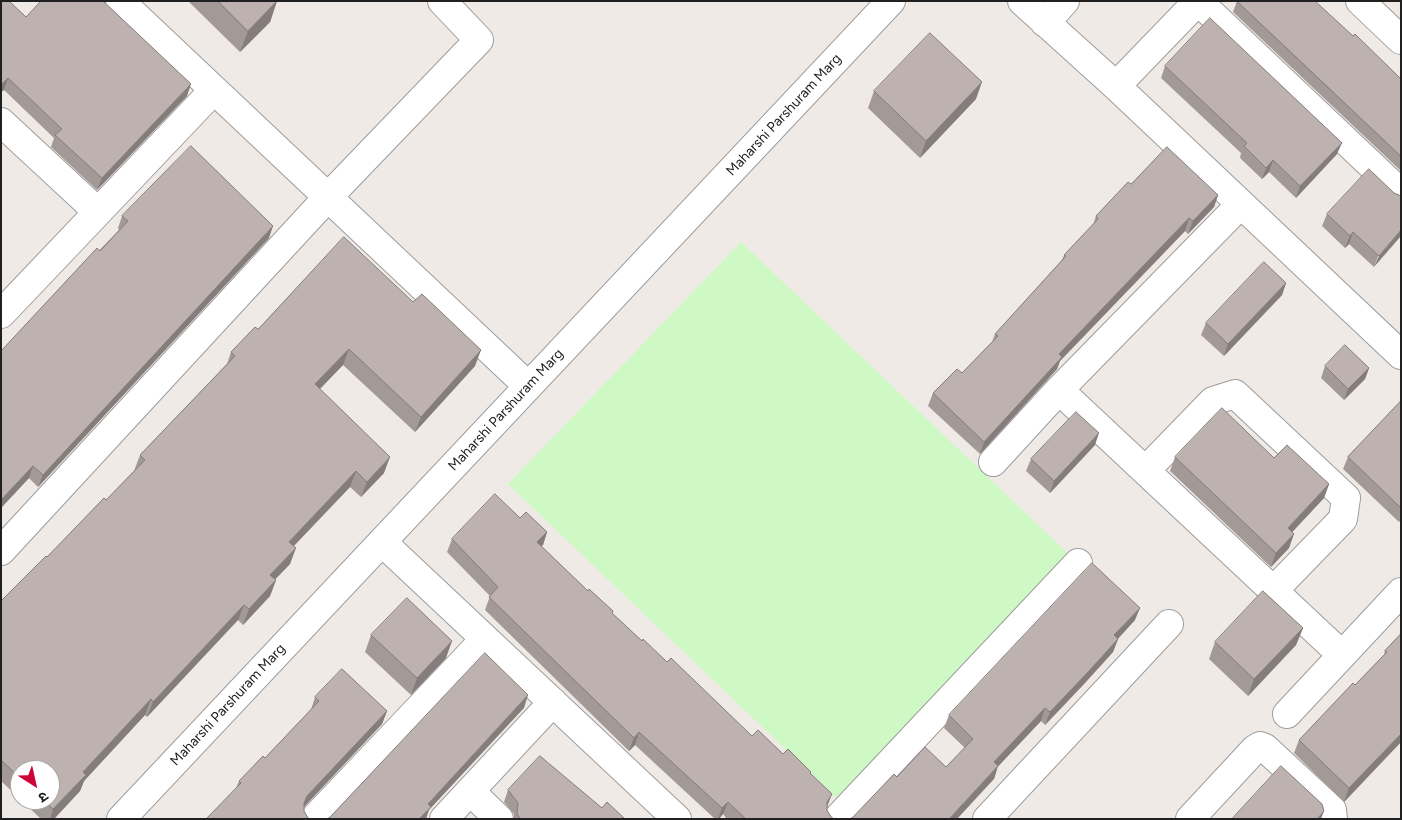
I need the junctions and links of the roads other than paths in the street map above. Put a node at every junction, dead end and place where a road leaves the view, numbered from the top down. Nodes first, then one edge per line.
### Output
1 (120, 1) edge
2 (442, 1) edge
3 (891, 1) edge
4 (1022, 1) edge
5 (1065, 1) edge
6 (1198, 1) edge
7 (1360, 1) edge
8 (1044, 23) junction
9 (1401, 40) edge
10 (1116, 86) junction
11 (214, 90) junction
12 (1, 122) edge
13 (1401, 193) edge
14 (328, 198) junction
15 (1241, 204) junction
16 (98, 212) junction
17 (1, 314) edge
18 (1401, 355) edge
19 (528, 386) junction
20 (1060, 390) junction
21 (992, 462) dead end
22 (1146, 470) junction
23 (382, 542) junction
24 (1, 551) edge
25 (1078, 563) dead end
26 (1274, 590) junction
27 (1401, 592) edge
28 (1169, 624) dead end
29 (485, 639) junction
30 (1342, 655) junction
31 (552, 702) junction
32 (1287, 714) dead end
33 (470, 791) junction
34 (121, 819) edge
35 (314, 819) edge
36 (444, 819) edge
37 (499, 819) edge
38 (677, 819) edge
39 (837, 819) edge
40 (987, 819) edge
41 (1190, 819) edge
42 (1332, 819) edge

1 - 11 street
2 - 14 street
3 - 19 street, Maharshi Parshuram Marg
4 - 8 street
5 - 8 street
6 - 10 street
6 - 13 street
7 - 9 street
8 - 10 street
10 - 15 street
11 - 14 street
11 - 16 street
12 - 16 street
14 - 19 street
14 - 24 street
15 - 18 street
15 - 20 street
16 - 17 street
19 - 23 street, Maharshi Parshuram Marg
20 - 21 street
20 - 22 street
22 - 26 street
22 - 26 street
23 - 29 street
23 - 34 street, Maharshi Parshuram Marg
25 - 39 street
26 - 30 street
27 - 30 street
28 - 40 street
29 - 31 street
29 - 35 street
30 - 32 street
31 - 33 street
31 - 38 street
33 - 36 street
33 - 37 street
41 - 42 street

